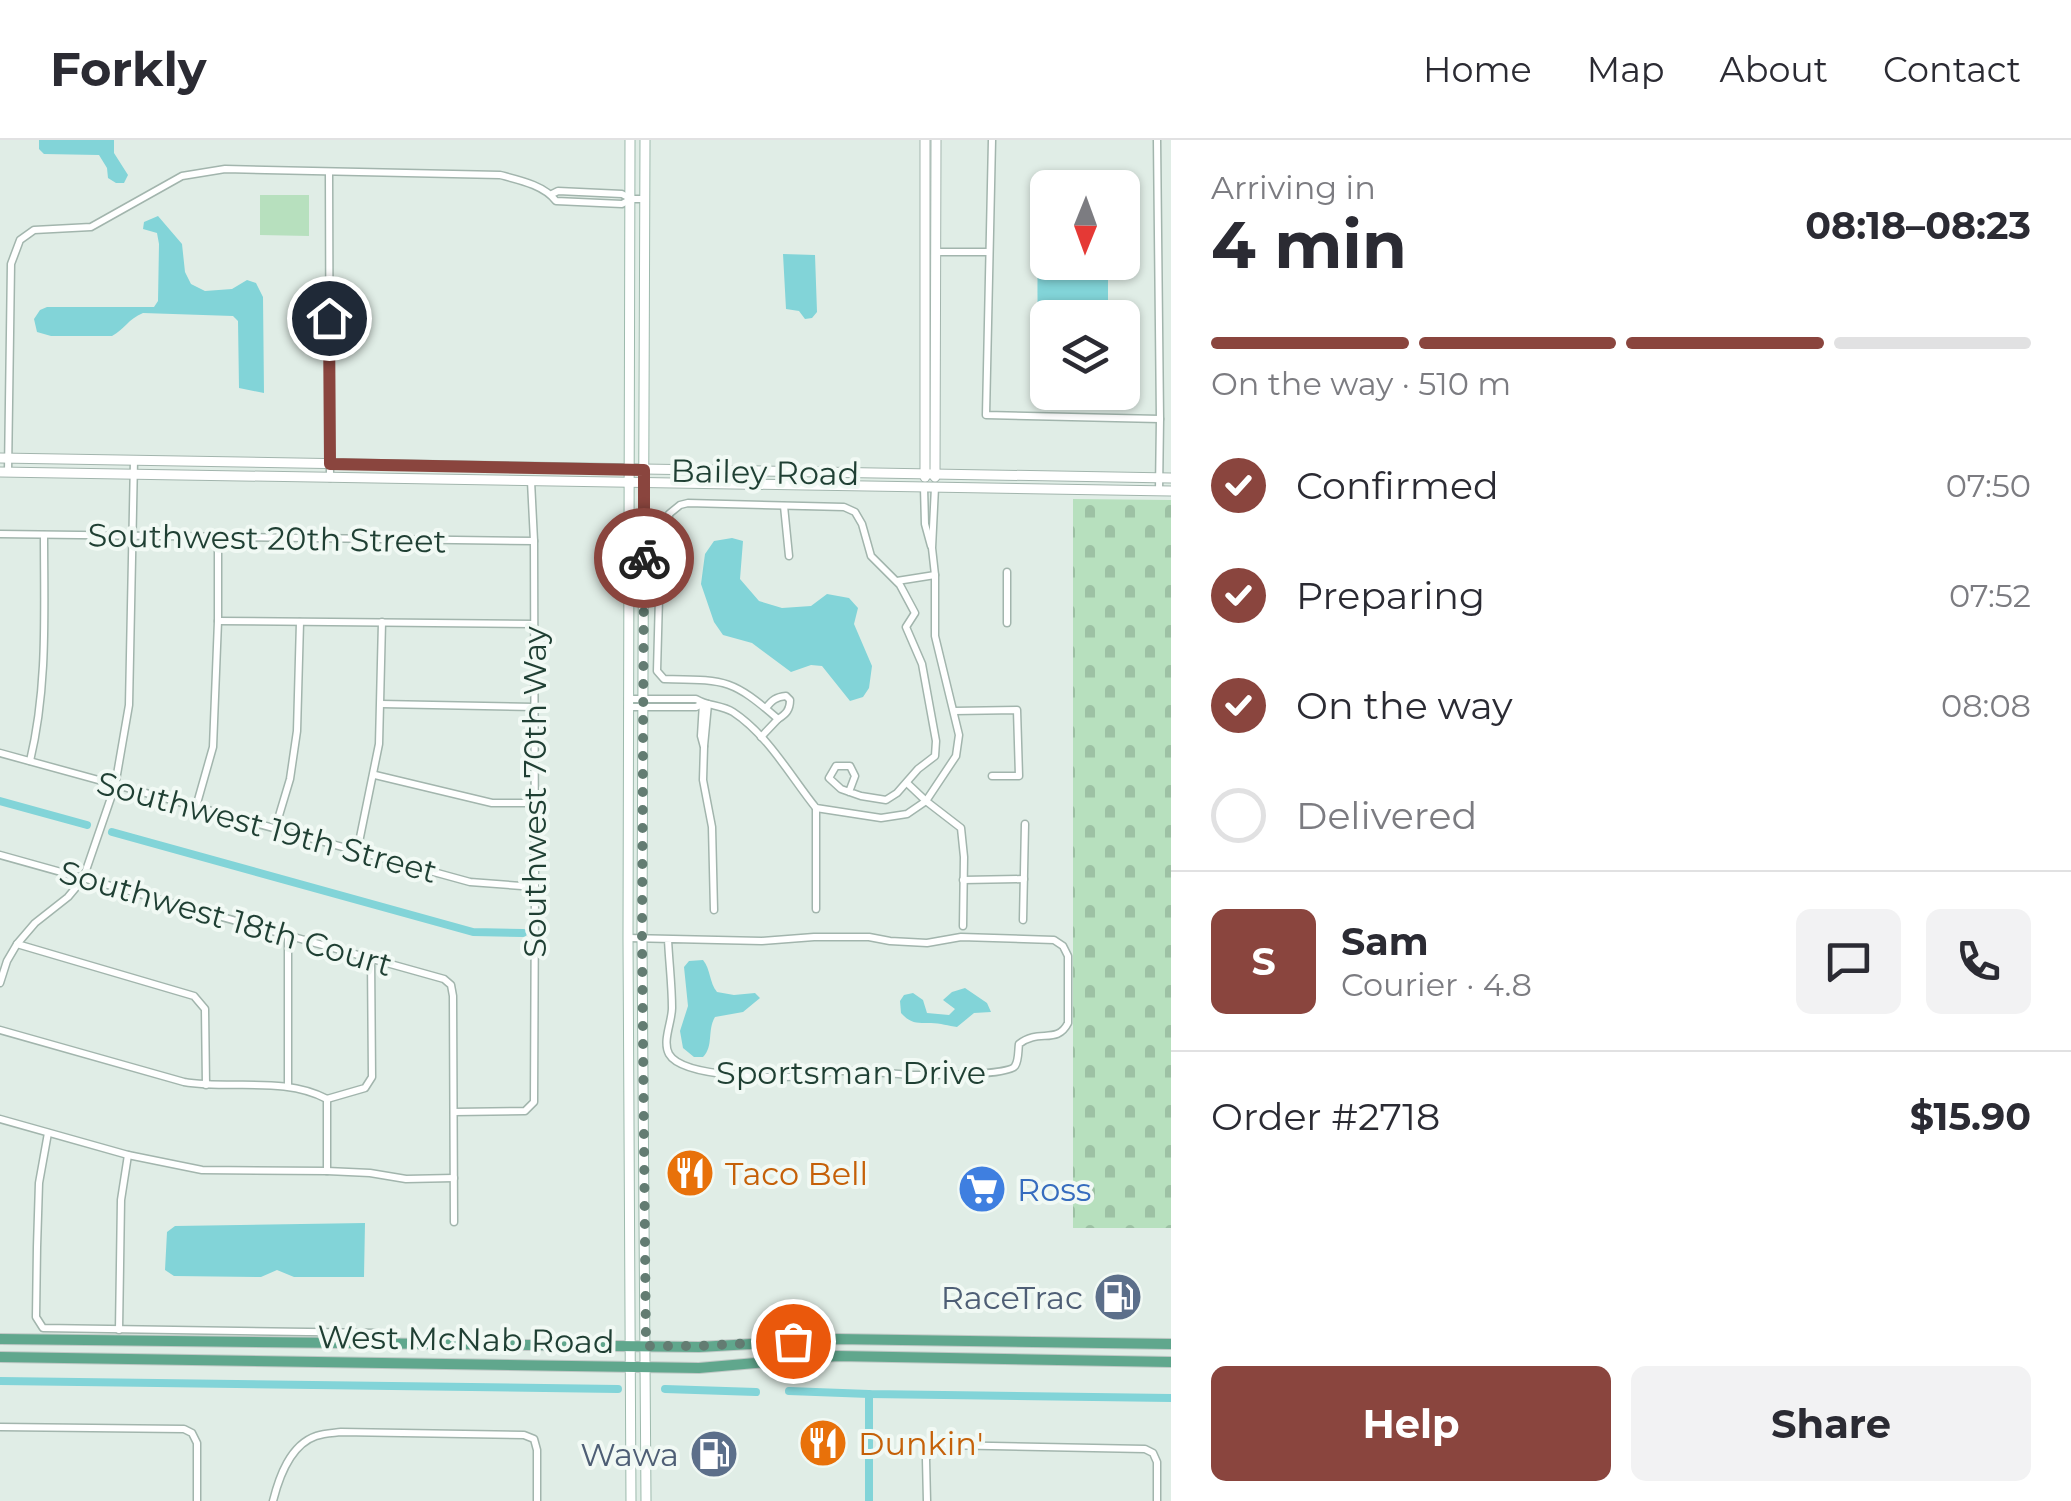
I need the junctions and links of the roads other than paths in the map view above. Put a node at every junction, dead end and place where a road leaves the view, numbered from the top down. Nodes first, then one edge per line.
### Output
1 (630, 140) edge
2 (644, 140) edge
3 (925, 140) edge
4 (936, 140) edge
5 (992, 140) edge
6 (1157, 140) edge
7 (329, 172) junction
8 (631, 200) junction
9 (645, 200) junction
10 (929, 252) junction
11 (989, 252) junction
12 (1160, 419) junction
13 (4, 458) edge
14 (134, 460) junction
15 (330, 464) junction
16 (630, 469) junction
17 (644, 470) junction
18 (4, 472) edge
19 (134, 474) junction
20 (930, 475) junction
21 (330, 478) junction
22 (1159, 478) junction
23 (1171, 478) edge
24 (531, 481) junction
25 (630, 482) junction
26 (644, 482) junction
27 (929, 487) junction
28 (1159, 490) junction
29 (1171, 491) edge
30 (784, 506) junction
31 (0, 534) edge
32 (44, 534) junction
33 (133, 536) junction
34 (218, 538) junction
35 (534, 541) junction
36 (789, 556) dead end
37 (1008, 572) dead end
38 (935, 575) junction
39 (896, 581) junction
40 (218, 620) junction
41 (300, 622) junction
42 (382, 622) junction
43 (533, 624) junction
44 (1007, 624) dead end
45 (628, 703) junction
46 (643, 703) junction
47 (380, 704) junction
48 (705, 704) junction
49 (534, 707) junction
50 (766, 708) junction
51 (954, 710) junction
52 (778, 719) junction
53 (761, 737) junction
54 (0, 753) edge
55 (30, 761) junction
56 (374, 775) junction
57 (992, 776) dead end
58 (908, 783) junction
59 (115, 786) junction
60 (849, 792) junction
61 (926, 801) junction
62 (535, 804) junction
63 (196, 807) junction
64 (816, 808) junction
65 (1025, 824) dead end
66 (275, 828) junction
67 (357, 852) junction
68 (0, 855) edge
69 (83, 878) junction
70 (1024, 879) junction
71 (963, 880) junction
72 (536, 887) junction
73 (816, 909) dead end
74 (714, 910) dead end
75 (1023, 920) dead end
76 (963, 926) dead end
77 (288, 935) junction
78 (628, 938) junction
79 (642, 938) junction
80 (668, 939) junction
81 (18, 944) junction
82 (371, 958) junction
83 (0, 983) edge
84 (0, 1030) edge
85 (206, 1085) junction
86 (288, 1086) junction
87 (327, 1099) junction
88 (454, 1112) junction
89 (0, 1119) edge
90 (48, 1133) junction
91 (128, 1155) junction
92 (327, 1171) junction
93 (454, 1178) junction
94 (454, 1222) dead end
95 (118, 1330) junction
96 (380, 1333) dead end
97 (0, 1339) edge
98 (1171, 1344) edge
99 (632, 1346) junction
100 (646, 1346) junction
101 (0, 1357) edge
102 (1171, 1362) edge
103 (631, 1367) junction
104 (646, 1367) junction
105 (0, 1427) edge
106 (198, 1501) edge
107 (273, 1501) edge
108 (537, 1501) edge
109 (631, 1501) edge
110 (646, 1501) edge
111 (927, 1501) edge
112 (1157, 1501) edge

1 - 8 street
2 - 9 street
3 - 10 street
4 - 10 street
5 - 11 street
6 - 12 street
7 - 8 street
7 - 13 street
7 - 15 street
8 - 9 street
8 - 16 street
9 - 17 street
10 - 11 street
10 - 20 street
11 - 12 street
12 - 22 street
13 - 14 street, Bailey Road
13 - 18 street
14 - 15 street, Bailey Road
14 - 19 street
15 - 16 street, Bailey Road
15 - 21 street
16 - 17 street, Bailey Road
16 - 25 street
17 - 20 street, Bailey Road
17 - 26 street
18 - 19 street, Bailey Road
19 - 21 street, Bailey Road
19 - 33 street
20 - 22 street, Bailey Road
20 - 27 street
21 - 24 street, Bailey Road
22 - 23 street, Bailey Road
22 - 28 street
24 - 25 street, Bailey Road
24 - 35 street, Southwest 70th Way
25 - 26 street, Bailey Road
25 - 45 street
26 - 27 street, Bailey Road
26 - 46 street
27 - 28 street, Bailey Road
27 - 38 street
28 - 29 street, Bailey Road
30 - 36 street
30 - 39 street
30 - 50 street
31 - 32 street, Southwest 20th Street
32 - 33 street, Southwest 20th Street
32 - 55 street
33 - 34 street, Southwest 20th Street
33 - 59 street
34 - 35 street, Southwest 20th Street
34 - 40 street
35 - 43 street, Southwest 70th Way
37 - 44 street
38 - 39 street
38 - 51 street
39 - 58 street
40 - 41 street
40 - 63 street
41 - 42 street
41 - 66 street
42 - 43 street
42 - 47 street
43 - 49 street, Southwest 70th Way
45 - 46 street
45 - 78 street
46 - 48 street
46 - 79 street
47 - 49 street
47 - 56 street
48 - 53 street
48 - 74 street
49 - 62 street, Southwest 70th Way
50 - 52 street
50 - 52 street
51 - 57 street
51 - 61 street
52 - 53 street
53 - 64 street
54 - 55 street, Southwest 19th Street
55 - 59 street, Southwest 19th Street
56 - 62 street
56 - 67 street
58 - 60 street
58 - 61 street
59 - 63 street, Southwest 19th Street
59 - 69 street
60 - 60 street
61 - 64 street
61 - 71 street
62 - 72 street, Southwest 70th Way
63 - 66 street, Southwest 19th Street
64 - 73 street
65 - 70 street
66 - 67 street, Southwest 19th Street
67 - 72 street, Southwest 19th Street
68 - 69 street, Southwest 18th Court
69 - 77 street, Southwest 18th Court
69 - 81 street
70 - 71 street
70 - 75 street
71 - 76 street
72 - 88 street, Southwest 70th Way
77 - 82 street, Southwest 18th Court
77 - 86 street
78 - 79 street, Sportsman Drive
78 - 99 street
79 - 80 street, Sportsman Drive
79 - 100 street
80 - 80 street, Sportsman Drive
81 - 83 street
81 - 85 street
82 - 87 street
82 - 88 street, Southwest 18th Court
84 - 85 street
85 - 86 street
86 - 87 street
87 - 92 street
88 - 93 street
89 - 90 street
90 - 91 street
90 - 95 street
91 - 92 street
91 - 95 street
92 - 93 street
93 - 94 street
95 - 96 street
97 - 99 main road, West McNab Road
98 - 100 main road, West McNab Road
99 - 100 main road, West McNab Road
99 - 103 street
100 - 104 street
101 - 103 main road, West McNab Road
102 - 104 main road, West McNab Road
103 - 104 main road, West McNab Road
103 - 109 street
104 - 110 street
105 - 106 street
107 - 108 street
111 - 112 street

